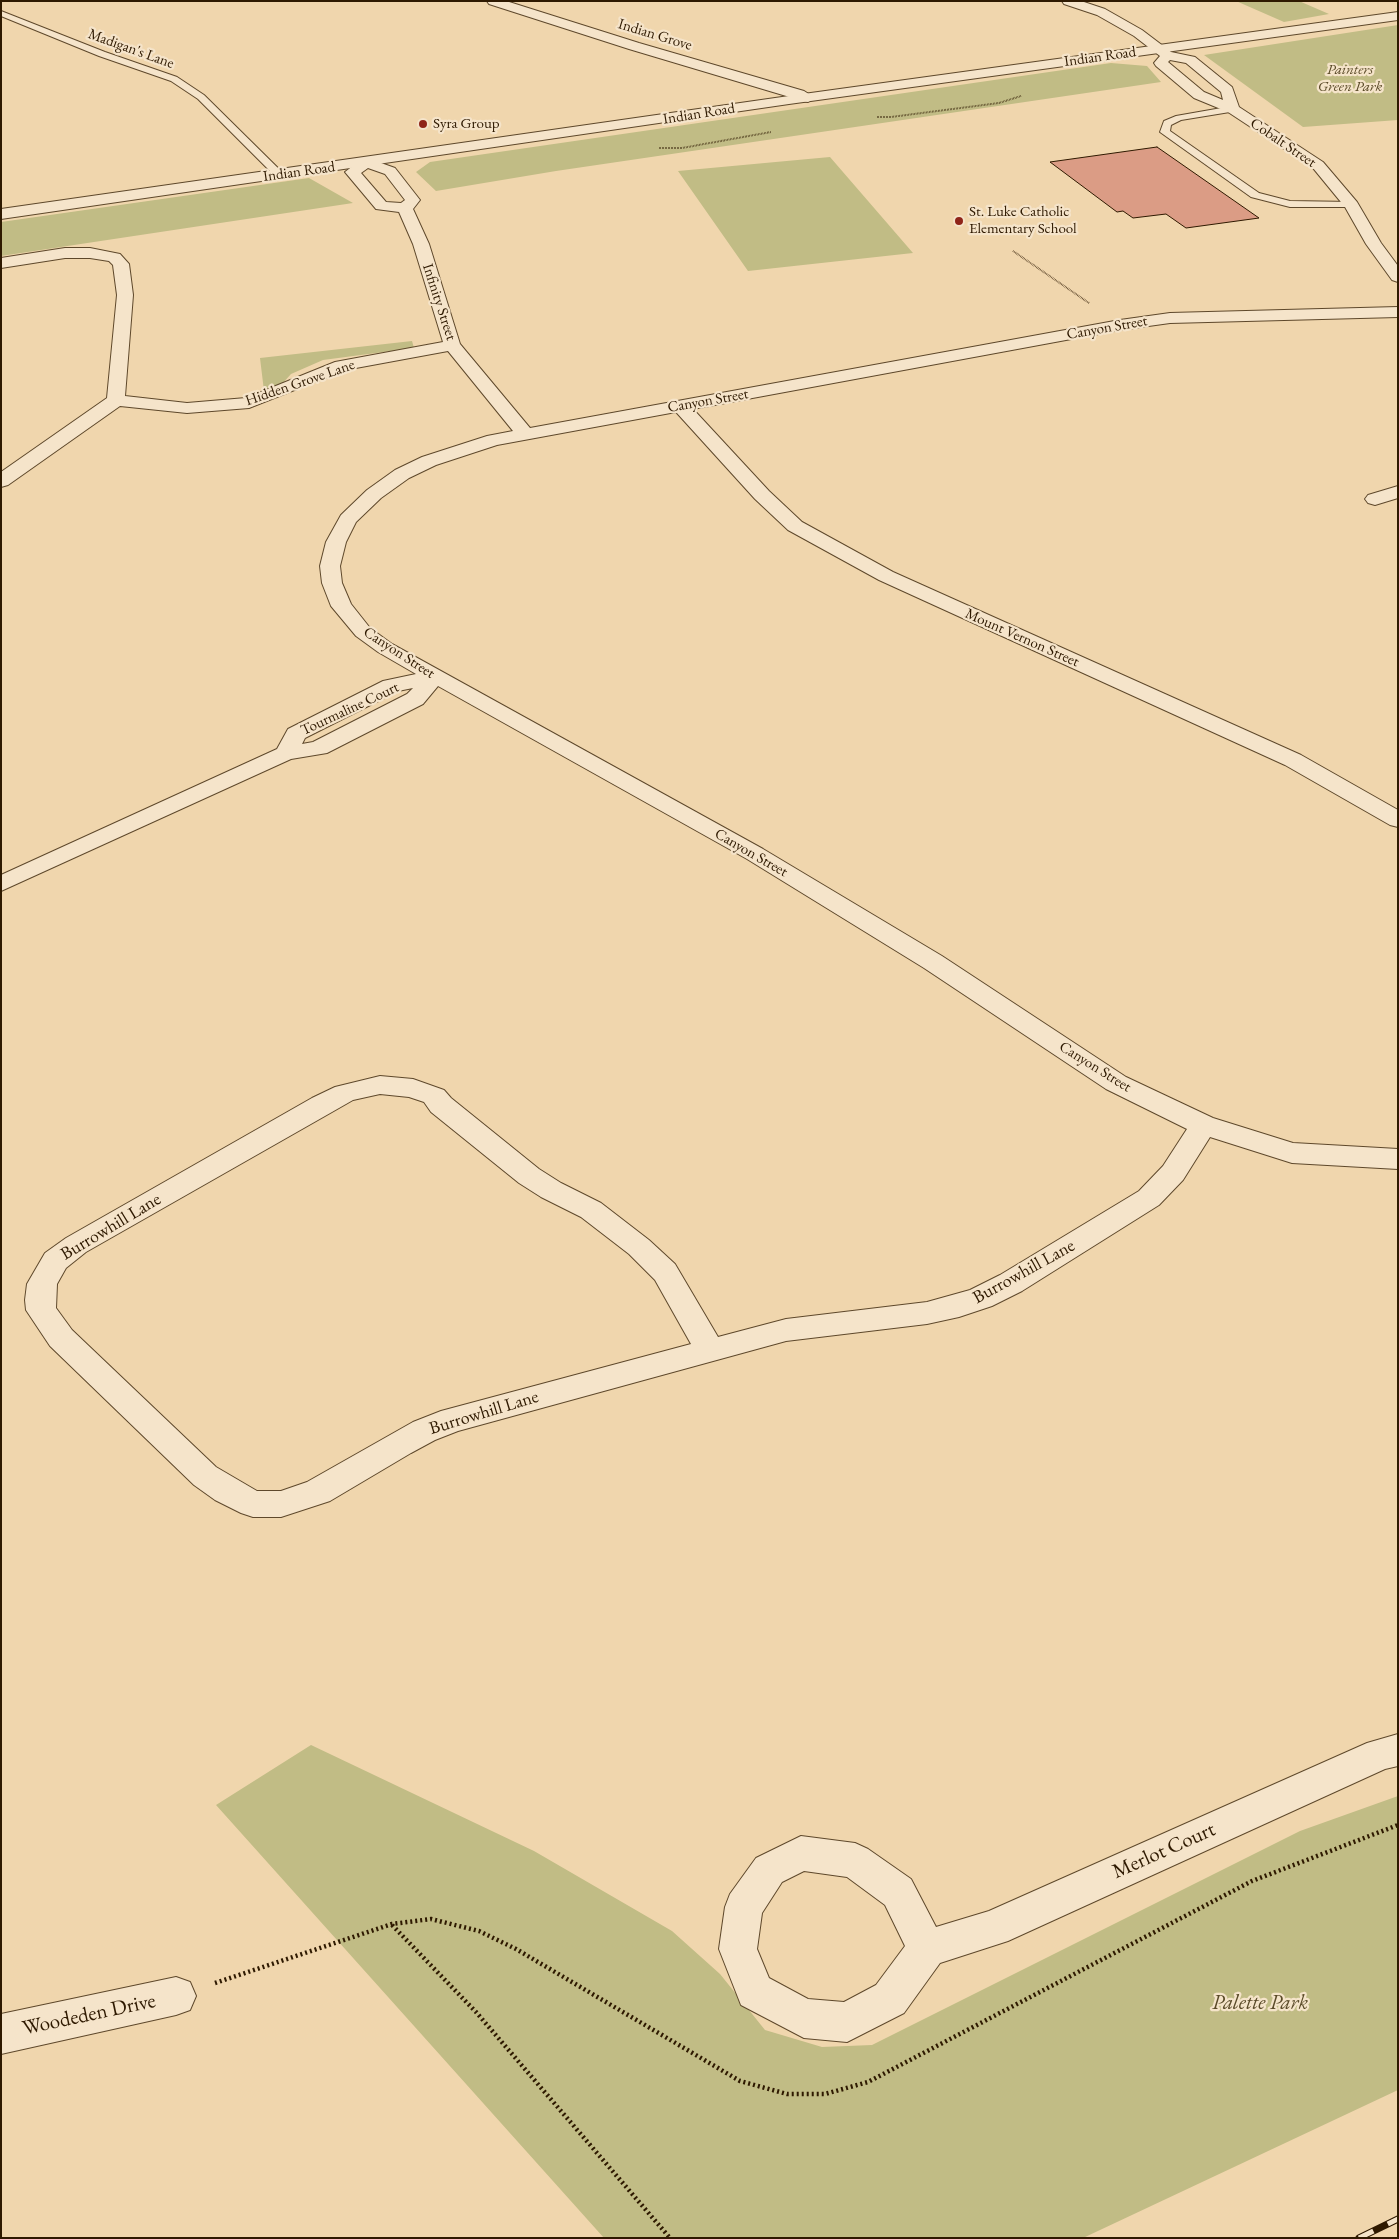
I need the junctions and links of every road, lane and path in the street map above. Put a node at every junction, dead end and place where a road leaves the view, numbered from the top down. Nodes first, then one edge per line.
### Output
1 (494, 1) edge
2 (1068, 1) edge
3 (1, 13) edge
4 (1398, 16) edge
5 (1163, 52) junction
6 (808, 98) junction
7 (1233, 109) junction
8 (367, 162) junction
9 (279, 174) junction
10 (1352, 205) junction
11 (405, 208) junction
12 (1, 214) edge
13 (1013, 251) dead end
14 (1, 263) edge
15 (1398, 278) edge
16 (1398, 312) edge
17 (1120, 325) junction
18 (452, 345) junction
19 (116, 400) junction
20 (681, 406) junction
21 (525, 434) junction
22 (1, 481) edge
23 (1398, 492) edge
24 (1375, 499) dead end
25 (434, 677) junction
26 (1398, 820) edge
27 (1, 884) edge
28 (1203, 1125) junction
29 (1398, 1159) edge
30 (710, 1352) junction
31 (1398, 1750) edge
32 (392, 1924) dead end
33 (927, 1948) junction
34 (176, 1996) dead end
35 (1, 2034) edge
36 (670, 2238) edge

1 - 6 street, Indian Grove
2 - 5 street
3 - 9 lane, Madigan's Lane
4 - 5 street, Indian Road
5 - 6 street, Indian Road
5 - 7 street, Cobalt Street
5 - 7 street, Cobalt Street
6 - 8 street, Indian Road
7 - 10 street, Cobalt Street
7 - 10 lane
8 - 9 street, Indian Road
8 - 11 street, Infinity Street
8 - 11 street
9 - 12 street, Indian Road
10 - 15 street, Cobalt Street
11 - 18 street, Infinity Street
13 - 17 path
14 - 19 street
16 - 17 street, Canyon Street
17 - 20 street, Canyon Street
18 - 19 street, Hidden Grove Lane
18 - 21 street, Infinity Street
19 - 22 street
20 - 21 street, Canyon Street
20 - 26 street, Mount Vernon Street
21 - 25 street, Canyon Street
23 - 24 street
25 - 27 street, Tourmaline Court
25 - 28 street, Canyon Street
28 - 29 street, Canyon Street
28 - 30 street, Burrowhill Lane
30 - 30 street, Burrowhill Lane
31 - 33 street, Merlot Court
32 - 36 path
33 - 33 street
34 - 35 street, Woodeden Drive

